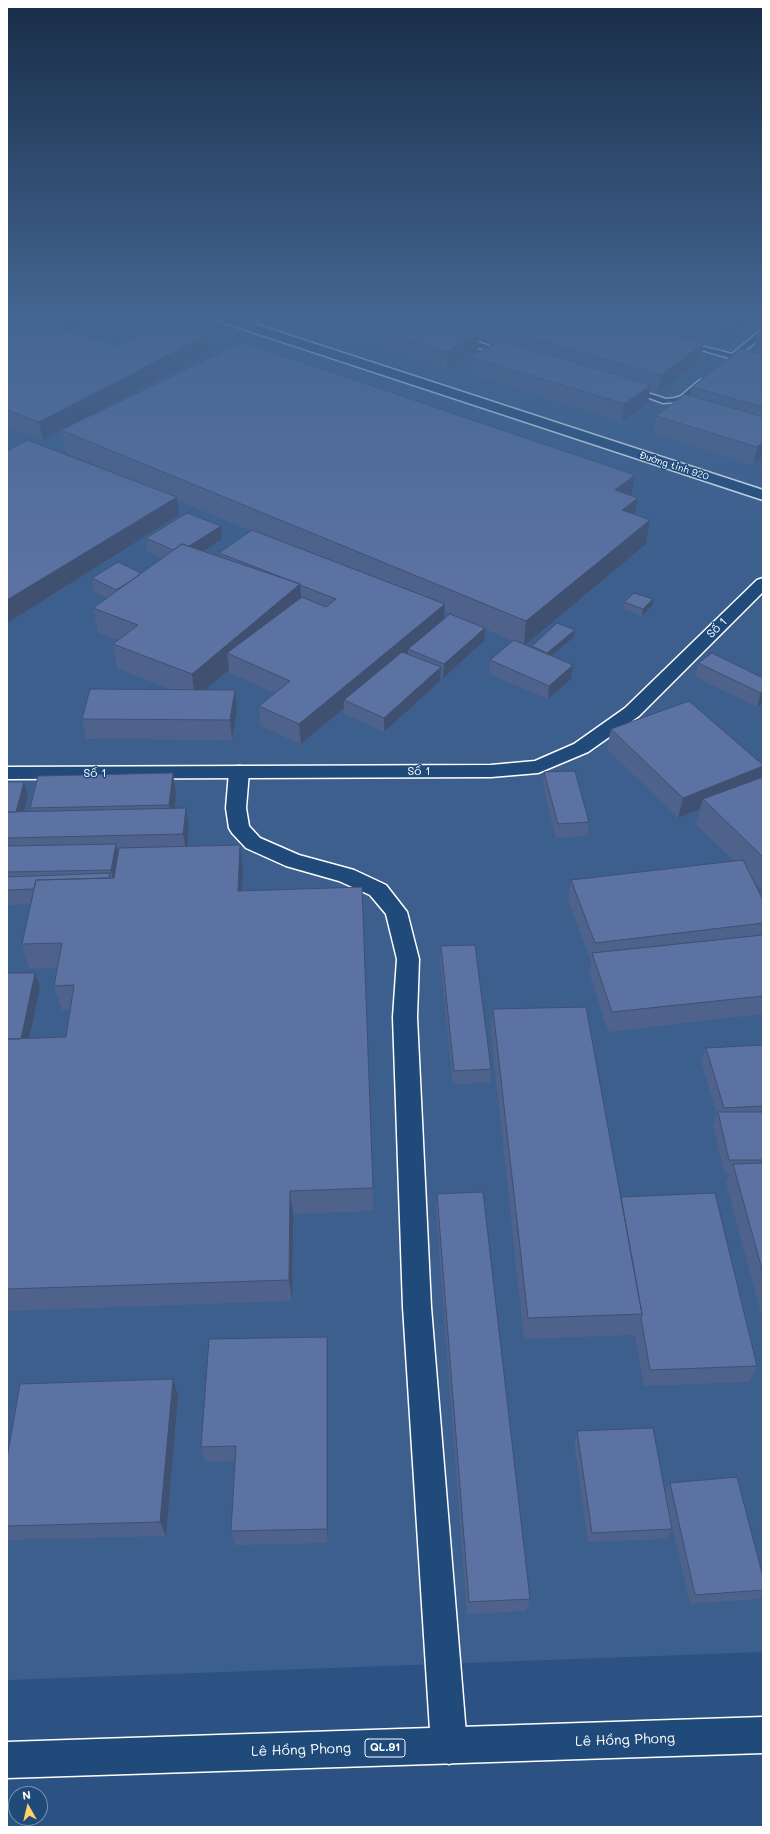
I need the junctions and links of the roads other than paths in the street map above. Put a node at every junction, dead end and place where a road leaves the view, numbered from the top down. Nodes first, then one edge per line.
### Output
1 (482, 403) edge
2 (763, 495) edge
3 (763, 583) edge
4 (239, 772) junction
5 (7, 773) edge
6 (763, 1735) edge
7 (449, 1746) junction
8 (7, 1760) edge

1 - 2 main road, Đường tỉnh 920
3 - 4 main road, Số 1
4 - 5 main road, Số 1
4 - 7 main road
6 - 7 main road, Lê Hồng Phong / QL.91
7 - 8 main road, Lê Hồng Phong / QL.91

